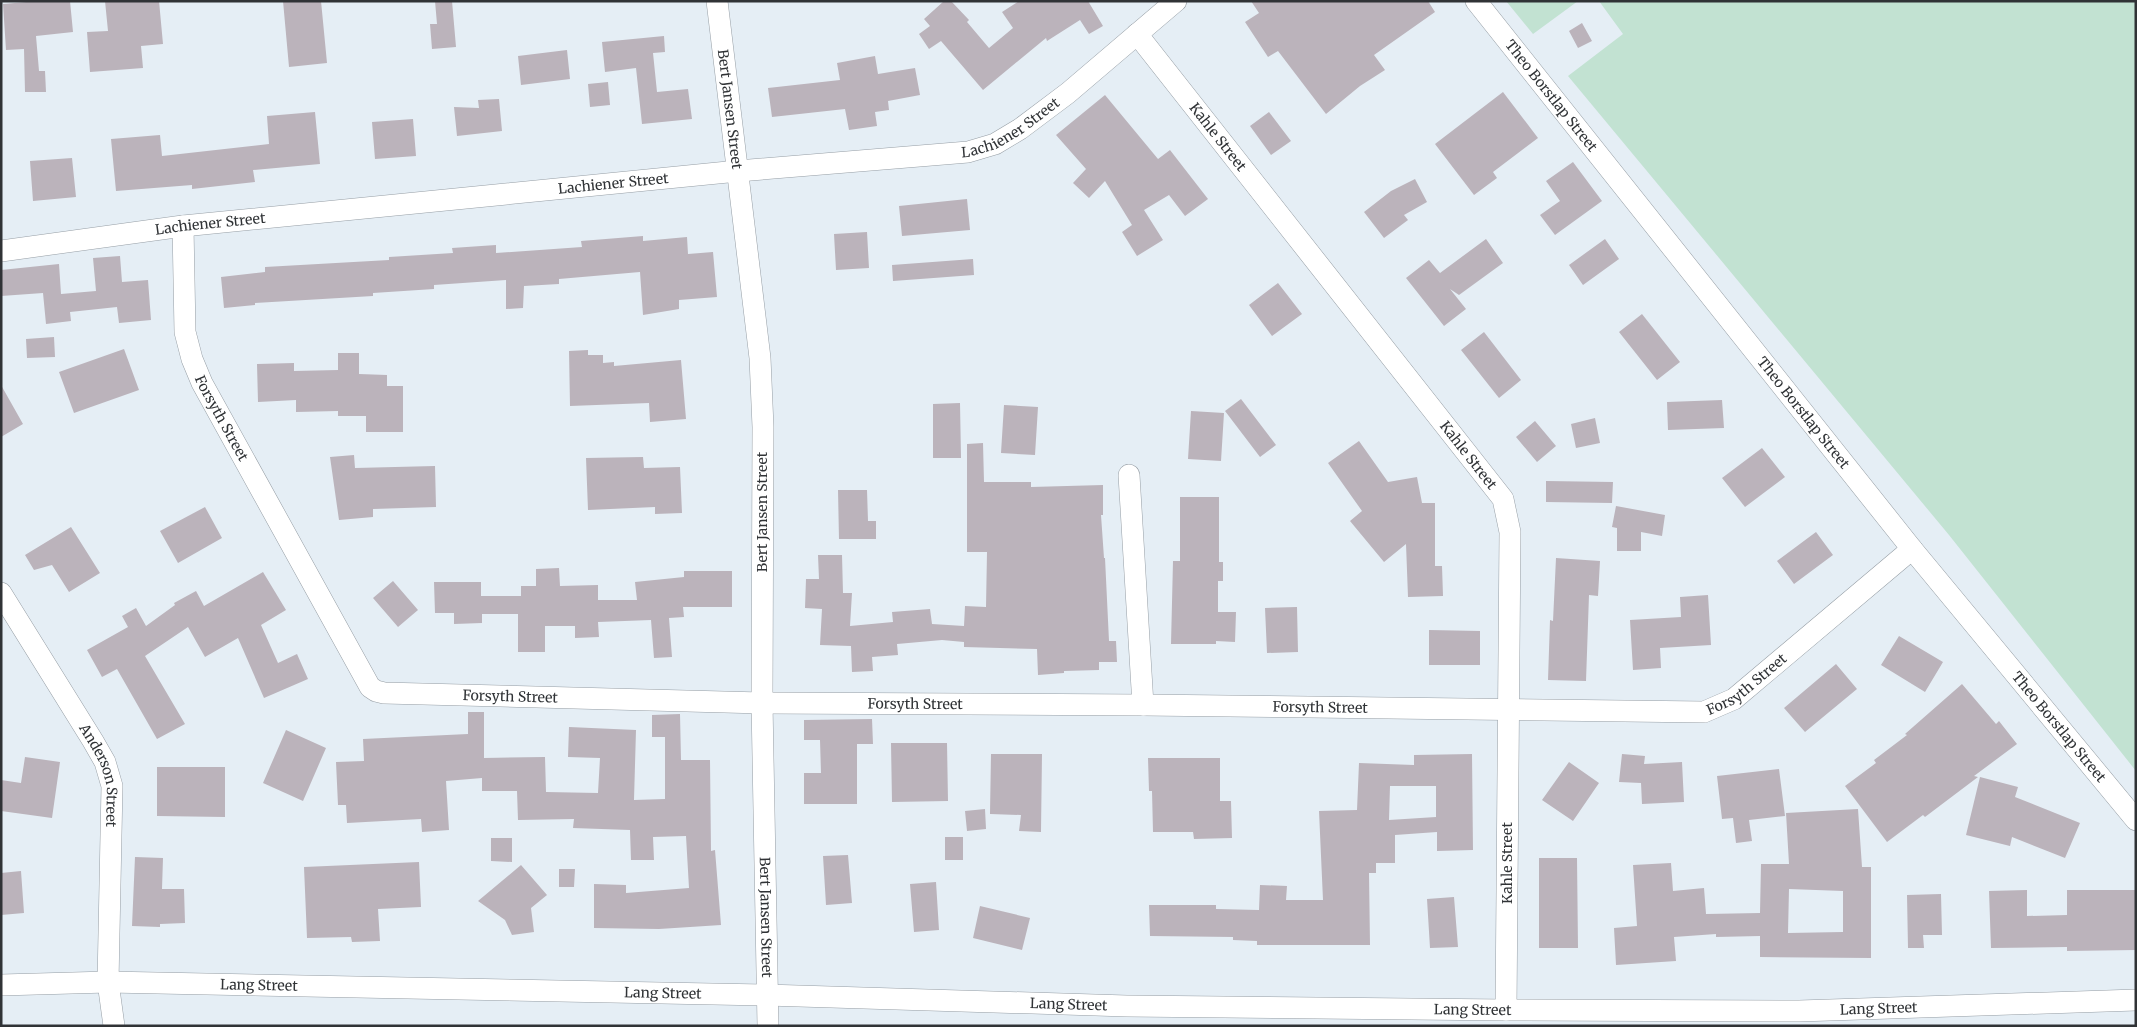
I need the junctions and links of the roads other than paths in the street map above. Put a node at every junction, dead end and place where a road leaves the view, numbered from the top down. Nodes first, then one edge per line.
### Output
1 (717, 1) edge
2 (1176, 1) edge
3 (1476, 1) edge
4 (1137, 34) junction
5 (738, 171) junction
6 (183, 226) junction
7 (1, 251) edge
8 (1129, 475) dead end
9 (1912, 550) junction
10 (1, 593) edge
11 (762, 703) junction
12 (1143, 705) junction
13 (1508, 709) junction
14 (2136, 820) edge
15 (108, 982) junction
16 (1, 985) edge
17 (766, 995) junction
18 (2136, 1000) edge
19 (1506, 1010) junction
20 (1799, 1018) edge
21 (114, 1026) edge
22 (768, 1026) edge

1 - 5 street, Bert Jansen Street
2 - 4 street, Lachiener Street
3 - 9 street, Theo Borstlap Street
4 - 5 street, Lachiener Street
4 - 13 street, Kahle Street
5 - 6 street, Lachiener Street
5 - 11 street, Bert Jansen Street
6 - 7 street, Lachiener Street
6 - 11 street, Forsyth Street
8 - 12 street
9 - 13 street, Forsyth Street
9 - 14 street, Theo Borstlap Street
10 - 15 street, Anderson Street
11 - 12 street, Forsyth Street
11 - 17 street, Bert Jansen Street
12 - 13 street, Forsyth Street
13 - 19 street, Kahle Street
15 - 16 street, Lang Street
15 - 17 street, Lang Street
15 - 21 street, Anderson Street
17 - 19 street, Lang Street
17 - 22 street, Bert Jansen Street
18 - 20 street, Lang Street
19 - 20 street, Lang Street

